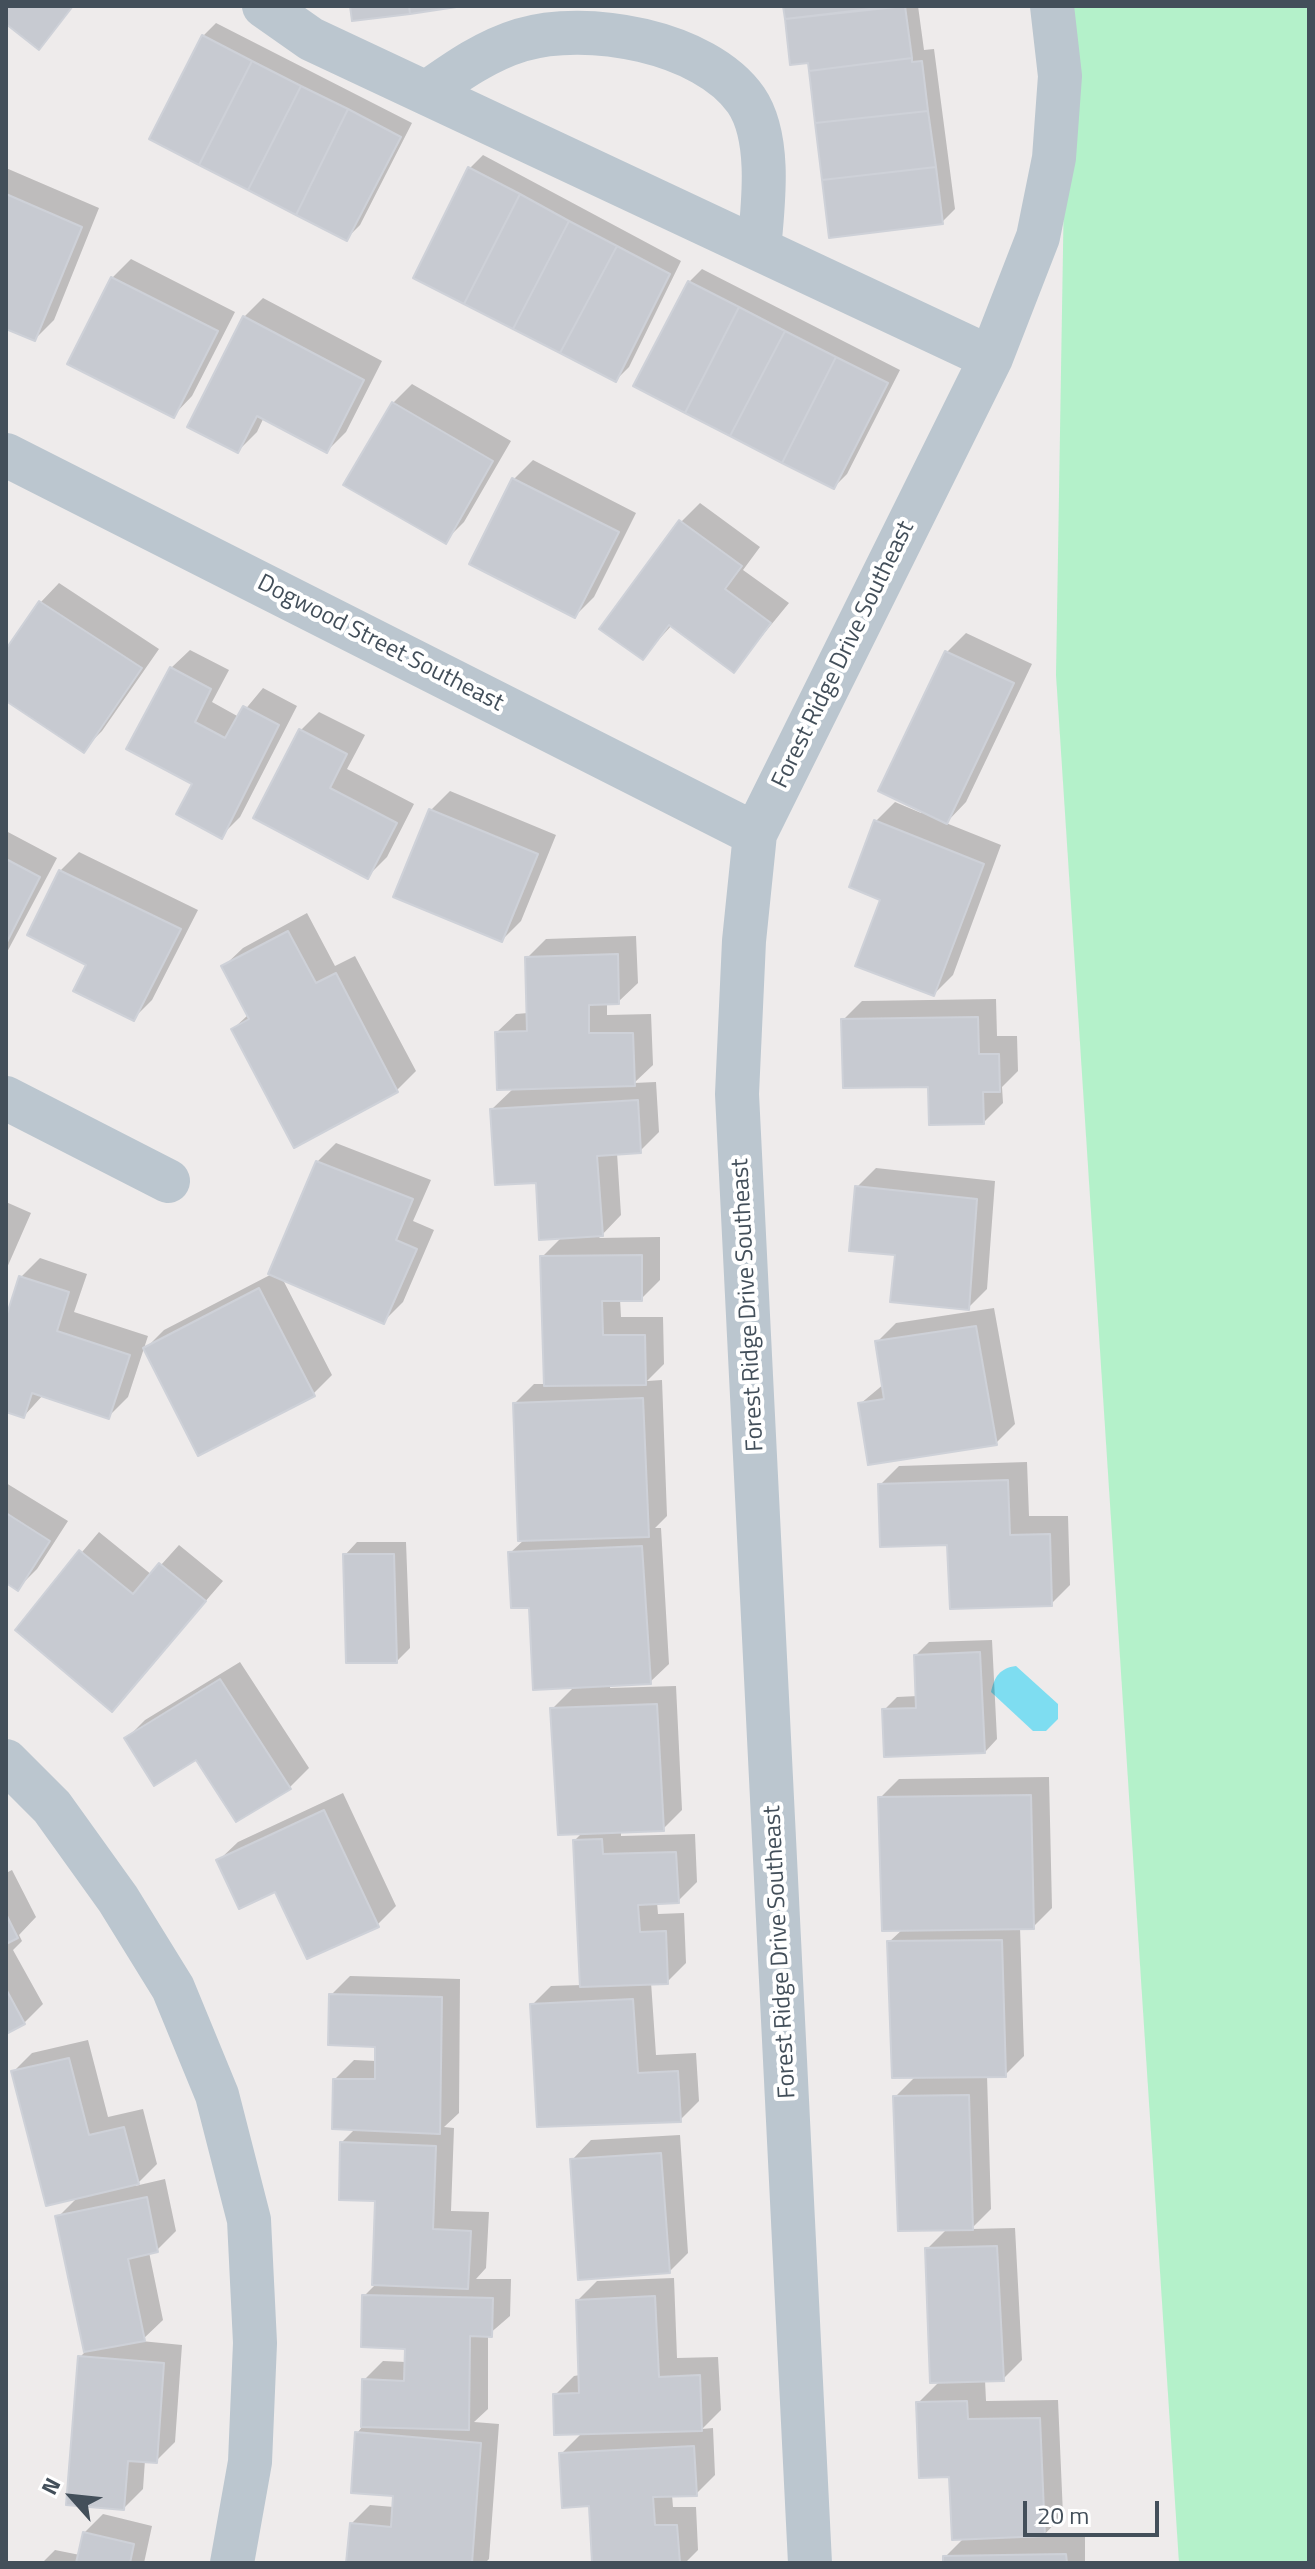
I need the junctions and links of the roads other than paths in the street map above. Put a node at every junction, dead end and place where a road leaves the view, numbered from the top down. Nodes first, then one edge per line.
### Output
1 (264, 6) edge
2 (1052, 6) edge
3 (426, 93) junction
4 (759, 249) junction
5 (991, 358) junction
6 (6, 455) edge
7 (755, 834) junction
8 (6, 1098) edge
9 (168, 1181) dead end
10 (6, 1761) edge
11 (232, 2563) edge
12 (810, 2563) edge

1 - 3 street
2 - 5 street, Forest Ridge Drive Southeast
3 - 4 street
3 - 4 street
4 - 5 street
5 - 7 street, Forest Ridge Drive Southeast
6 - 7 street, Dogwood Street Southeast
7 - 12 street, Forest Ridge Drive Southeast
8 - 9 street
10 - 11 street

